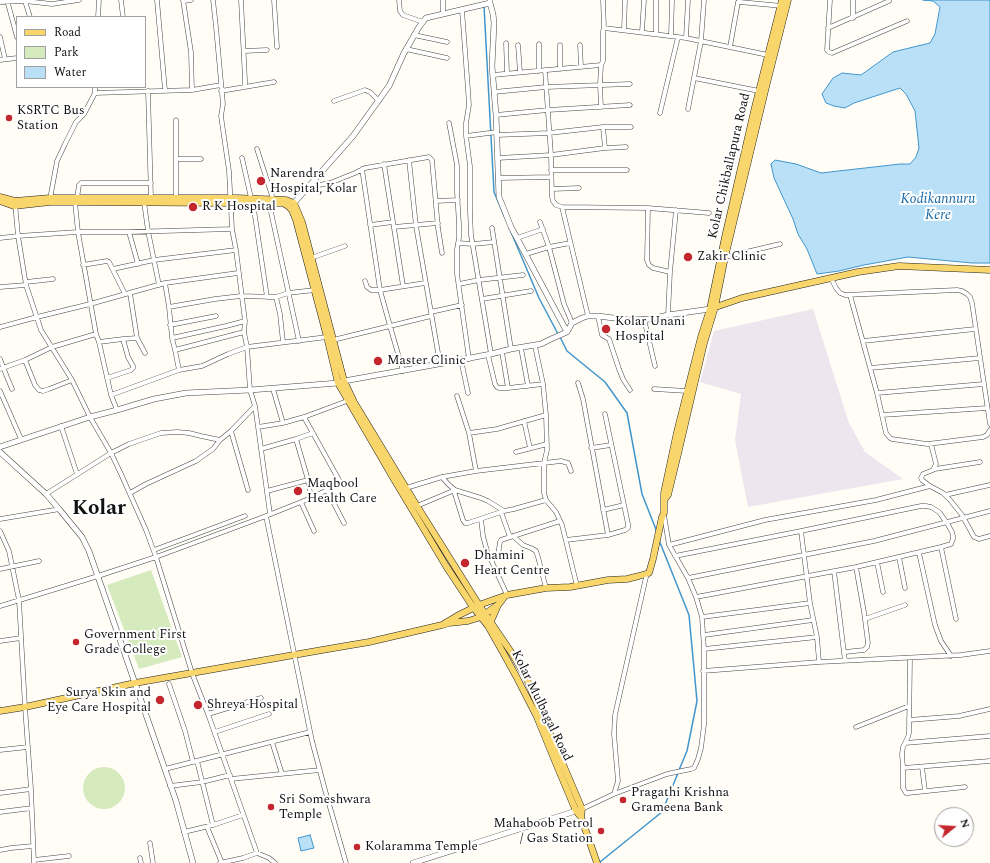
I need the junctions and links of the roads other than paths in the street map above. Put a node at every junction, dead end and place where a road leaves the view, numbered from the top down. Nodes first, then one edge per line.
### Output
1 (28, 0) edge
2 (79, 0) edge
3 (100, 0) edge
4 (121, 0) edge
5 (157, 0) edge
6 (191, 0) edge
7 (213, 0) edge
8 (241, 0) edge
9 (274, 0) edge
10 (399, 0) edge
11 (443, 0) edge
12 (603, 0) edge
13 (626, 0) edge
14 (644, 0) edge
15 (656, 0) edge
16 (672, 0) edge
17 (688, 0) edge
18 (704, 0) edge
19 (788, 0) edge
20 (830, 0) edge
21 (854, 0) edge
22 (7, 1) edge
23 (183, 1) edge
24 (0, 2) edge
25 (51, 2) edge
26 (489, 2) edge
27 (889, 2) dead end
28 (783, 4) edge
29 (462, 10) junction
30 (443, 14) junction
31 (30, 16) edge
32 (98, 16) edge
33 (123, 16) edge
34 (853, 18) junction
35 (907, 21) dead end
36 (423, 22) junction
37 (604, 28) junction
38 (828, 28) junction
39 (624, 30) junction
40 (642, 32) junction
41 (16, 33) edge
42 (656, 34) junction
43 (414, 35) junction
44 (671, 36) junction
45 (0, 37) edge
46 (678, 37) junction
47 (686, 38) junction
48 (701, 41) junction
49 (447, 42) dead end
50 (506, 43) dead end
51 (539, 44) dead end
52 (518, 45) dead end
53 (560, 45) dead end
54 (580, 45) dead end
55 (277, 47) dead end
56 (730, 47) junction
57 (406, 49) junction
58 (267, 50) dead end
59 (244, 51) junction
60 (768, 55) junction
61 (16, 58) edge
62 (448, 58) dead end
63 (5, 59) junction
64 (0, 60) edge
65 (601, 66) junction
66 (581, 67) junction
67 (560, 69) junction
68 (545, 70) junction
69 (539, 71) junction
70 (520, 72) junction
71 (507, 73) junction
72 (493, 74) junction
73 (694, 78) junction
74 (274, 82) dead end
75 (630, 84) dead end
76 (221, 85) junction
77 (600, 85) junction
78 (244, 87) junction
79 (546, 87) junction
80 (95, 88) edge
81 (128, 89) edge
82 (145, 90) edge
83 (165, 90) junction
84 (192, 90) junction
85 (221, 91) junction
86 (759, 91) junction
87 (494, 92) junction
88 (95, 93) junction
89 (334, 101) dead end
90 (379, 101) junction
91 (630, 105) dead end
92 (601, 107) junction
93 (688, 109) dead end
94 (548, 110) junction
95 (660, 113) dead end
96 (496, 115) junction
97 (176, 120) dead end
98 (449, 123) dead end
99 (603, 127) junction
100 (631, 127) dead end
101 (495, 133) junction
102 (549, 133) junction
103 (466, 136) junction
104 (626, 147) dead end
105 (604, 148) junction
106 (257, 149) dead end
107 (551, 155) junction
108 (242, 158) dead end
109 (498, 158) junction
110 (176, 159) junction
111 (201, 159) dead end
112 (409, 160) junction
113 (384, 164) junction
114 (362, 169) junction
115 (552, 170) junction
116 (628, 170) dead end
117 (551, 177) junction
118 (498, 178) junction
119 (151, 183) junction
120 (308, 187) junction
121 (552, 188) junction
122 (579, 188) dead end
123 (0, 197) edge
124 (151, 198) junction
125 (176, 198) junction
126 (50, 200) junction
127 (76, 200) junction
128 (458, 200) junction
129 (0, 201) edge
130 (230, 201) junction
131 (252, 201) junction
132 (271, 201) junction
133 (436, 201) junction
134 (144, 202) junction
135 (15, 203) junction
136 (294, 203) junction
137 (562, 207) junction
138 (648, 208) junction
139 (676, 210) junction
140 (709, 213) dead end
141 (540, 222) dead end
142 (438, 223) junction
143 (370, 225) junction
144 (394, 225) junction
145 (416, 226) junction
146 (492, 228) dead end
147 (232, 229) junction
148 (543, 229) junction
149 (148, 231) junction
150 (78, 232) junction
151 (129, 232) junction
152 (18, 236) junction
153 (0, 238) edge
154 (517, 238) junction
155 (494, 242) junction
156 (570, 242) junction
157 (458, 243) junction
158 (473, 244) junction
159 (780, 244) dead end
160 (345, 246) dead end
161 (549, 247) junction
162 (236, 250) junction
163 (442, 253) dead end
164 (526, 254) junction
165 (725, 257) junction
166 (311, 258) junction
167 (154, 260) junction
168 (138, 264) junction
169 (83, 265) junction
170 (113, 269) junction
171 (990, 270) edge
172 (670, 272) junction
173 (238, 273) junction
174 (523, 275) dead end
175 (500, 278) junction
176 (831, 278) junction
177 (53, 279) dead end
178 (479, 280) junction
179 (364, 281) dead end
180 (26, 283) junction
181 (425, 283) junction
182 (165, 284) junction
183 (459, 284) junction
184 (159, 285) junction
185 (403, 286) junction
186 (0, 287) edge
187 (314, 290) junction
188 (380, 290) junction
189 (531, 291) dead end
190 (288, 293) junction
191 (128, 294) junction
192 (850, 295) junction
193 (241, 296) junction
194 (503, 296) junction
195 (268, 297) junction
196 (276, 297) junction
197 (482, 299) junction
198 (90, 304) junction
199 (462, 305) junction
200 (169, 307) junction
201 (713, 308) junction
202 (431, 314) junction
203 (668, 315) junction
204 (216, 316) dead end
205 (588, 316) junction
206 (598, 316) junction
207 (37, 317) junction
208 (644, 319) junction
209 (245, 321) junction
210 (572, 323) junction
211 (170, 325) junction
212 (390, 326) junction
213 (0, 327) edge
214 (975, 329) junction
215 (244, 332) junction
216 (565, 332) junction
217 (96, 334) junction
218 (327, 336) junction
219 (137, 338) junction
220 (172, 338) junction
221 (123, 339) junction
222 (333, 340) junction
223 (298, 341) junction
224 (863, 341) junction
225 (99, 342) junction
226 (283, 342) junction
227 (535, 346) junction
228 (52, 347) junction
229 (247, 347) junction
230 (520, 348) junction
231 (175, 350) junction
232 (511, 350) junction
233 (502, 352) junction
234 (145, 353) dead end
235 (489, 355) junction
236 (980, 358) junction
237 (0, 359) edge
238 (469, 359) junction
239 (25, 360) junction
240 (461, 360) junction
241 (440, 364) junction
242 (655, 366) dead end
243 (2, 368) edge
244 (870, 368) junction
245 (179, 370) junction
246 (403, 371) junction
247 (107, 378) junction
248 (72, 380) junction
249 (341, 382) junction
250 (578, 383) dead end
251 (543, 384) junction
252 (984, 384) junction
253 (528, 386) junction
254 (508, 388) junction
255 (12, 389) dead end
256 (273, 389) junction
257 (654, 389) dead end
258 (250, 390) junction
259 (630, 390) dead end
260 (0, 391) edge
261 (687, 391) junction
262 (468, 393) dead end
263 (877, 393) junction
264 (112, 396) junction
265 (457, 396) dead end
266 (347, 400) junction
267 (255, 406) junction
268 (987, 408) junction
269 (117, 410) junction
270 (605, 414) dead end
271 (546, 415) junction
272 (882, 415) junction
273 (90, 417) junction
274 (304, 417) junction
275 (524, 421) junction
276 (283, 423) junction
277 (990, 424) edge
278 (61, 426) junction
279 (258, 427) junction
280 (990, 430) edge
281 (231, 431) junction
282 (313, 433) junction
283 (469, 433) junction
284 (22, 439) junction
285 (296, 439) junction
286 (220, 440) junction
287 (547, 444) junction
288 (931, 444) junction
289 (611, 445) junction
290 (0, 447) edge
291 (530, 448) junction
292 (591, 448) junction
293 (261, 449) junction
294 (0, 452) edge
295 (516, 452) dead end
296 (111, 453) junction
297 (980, 462) dead end
298 (544, 463) junction
299 (935, 468) junction
300 (476, 471) junction
301 (570, 471) dead end
302 (77, 474) junction
303 (442, 477) junction
304 (308, 480) junction
305 (990, 485) edge
306 (928, 486) junction
307 (406, 488) junction
308 (248, 490) dead end
309 (328, 490) junction
310 (267, 491) junction
311 (455, 491) junction
312 (130, 493) junction
313 (46, 494) junction
314 (945, 495) junction
315 (311, 498) junction
316 (546, 500) junction
317 (664, 501) junction
318 (301, 502) junction
319 (624, 505) junction
320 (417, 506) junction
321 (59, 509) junction
322 (604, 510) junction
323 (990, 511) edge
324 (503, 512) junction
325 (268, 515) junction
326 (663, 515) junction
327 (245, 516) dead end
328 (0, 518) edge
329 (961, 518) junction
330 (481, 519) junction
331 (560, 521) junction
332 (949, 522) junction
333 (344, 523) dead end
334 (0, 531) edge
335 (314, 531) dead end
336 (801, 531) junction
337 (608, 534) junction
338 (512, 536) junction
339 (990, 536) edge
340 (566, 540) junction
341 (669, 545) junction
342 (942, 547) junction
343 (154, 550) junction
344 (919, 553) junction
345 (804, 555) junction
346 (675, 556) junction
347 (156, 557) junction
348 (899, 557) junction
349 (491, 560) junction
350 (39, 561) dead end
351 (877, 562) junction
352 (12, 566) junction
353 (856, 567) junction
354 (0, 569) edge
355 (834, 571) junction
356 (649, 573) junction
357 (98, 576) junction
358 (806, 576) junction
359 (688, 578) junction
360 (577, 586) junction
361 (546, 588) junction
362 (905, 588) dead end
363 (883, 592) dead end
364 (466, 595) junction
365 (506, 596) junction
366 (696, 597) junction
367 (19, 600) junction
368 (810, 603) junction
369 (499, 604) junction
370 (0, 606) edge
371 (476, 606) junction
372 (905, 606) dead end
373 (463, 613) junction
374 (484, 615) junction
375 (702, 617) junction
376 (956, 619) dead end
377 (813, 620) junction
378 (865, 620) junction
379 (468, 621) junction
380 (489, 623) junction
381 (442, 626) junction
382 (704, 635) junction
383 (817, 637) junction
384 (21, 638) junction
385 (0, 642) edge
386 (704, 649) junction
387 (990, 651) edge
388 (845, 652) junction
389 (294, 655) junction
390 (951, 656) junction
391 (910, 658) junction
392 (845, 661) junction
393 (819, 662) junction
394 (704, 671) junction
395 (192, 673) junction
396 (135, 683) junction
397 (169, 684) dead end
398 (261, 698) dead end
399 (909, 706) junction
400 (25, 708) junction
401 (990, 709) edge
402 (0, 712) edge
403 (208, 714) junction
404 (269, 714) dead end
405 (909, 720) junction
406 (856, 727) dead end
407 (215, 732) junction
408 (310, 732) junction
409 (990, 736) edge
410 (272, 742) junction
411 (905, 743) junction
412 (28, 747) junction
413 (0, 750) edge
414 (222, 754) junction
415 (195, 761) junction
416 (990, 761) edge
417 (922, 766) junction
418 (903, 768) junction
419 (164, 769) junction
420 (320, 770) junction
421 (282, 774) junction
422 (230, 777) junction
423 (202, 782) junction
424 (170, 786) junction
425 (965, 787) dead end
426 (31, 789) junction
427 (925, 792) junction
428 (0, 793) edge
429 (614, 794) junction
430 (32, 808) junction
431 (582, 809) junction
432 (576, 811) junction
433 (0, 812) edge
434 (244, 815) junction
435 (582, 816) junction
436 (213, 825) junction
437 (207, 826) junction
438 (184, 832) junction
439 (150, 843) dead end
440 (34, 846) junction
441 (0, 850) edge
442 (256, 853) junction
443 (69, 856) dead end
444 (34, 861) edge
445 (153, 863) edge
446 (193, 863) edge
447 (221, 863) edge
448 (275, 863) edge
449 (346, 863) edge
450 (413, 863) edge
451 (597, 863) edge

1 - 22 street
1 - 25 street
1 - 31 street
2 - 25 street
3 - 32 street
4 - 33 street
5 - 83 street
6 - 23 street
7 - 76 street
8 - 59 street
9 - 55 street
10 - 36 street
11 - 30 street
12 - 37 street
13 - 39 street
14 - 40 street
15 - 42 street
16 - 44 street
17 - 47 street
18 - 48 street
19 - 28 main road, Kolar Chikballapura Road
20 - 38 street
21 - 34 street
22 - 24 street
22 - 41 street
23 - 84 street
26 - 29 street
26 - 72 street
27 - 34 street
28 - 56 street
28 - 60 main road, Kolar Chikballapura Road
28 - 165 main road, Kolar Chikballapura Road
29 - 30 street
29 - 103 street
30 - 36 street
34 - 38 street
35 - 38 street
36 - 43 street
37 - 39 street
37 - 65 street
39 - 40 street
40 - 42 street
42 - 44 street
43 - 49 street
43 - 57 street
44 - 46 street
45 - 63 street
46 - 47 street
46 - 95 street
47 - 48 street
48 - 56 street
48 - 73 street
50 - 71 street
51 - 69 street
52 - 70 street
53 - 67 street
54 - 66 street
56 - 60 street
57 - 62 street
57 - 90 street
58 - 59 street
59 - 78 street
60 - 86 main road, Kolar Chikballapura Road
61 - 63 street
63 - 64 street
65 - 66 street
65 - 77 street
66 - 67 street
67 - 68 street
68 - 69 street
68 - 79 street
69 - 70 street
70 - 71 street
71 - 72 street
72 - 87 street
73 - 86 street
73 - 93 street
74 - 78 street
75 - 77 street
76 - 84 street
76 - 85 street
77 - 79 street
77 - 92 street
78 - 85 street
79 - 87 street
79 - 94 street
80 - 88 street
81 - 82 street
81 - 88 street
82 - 83 street
82 - 119 street
83 - 84 street
85 - 130 street
86 - 201 main road, Kolar Chikballapura Road
87 - 96 street
88 - 126 street
89 - 90 street
90 - 120 street
91 - 92 street
92 - 94 street
94 - 96 street
94 - 102 street
96 - 101 street
97 - 110 street
98 - 128 street
99 - 100 street
99 - 102 street
99 - 105 street
101 - 102 street
101 - 103 street
101 - 109 street
102 - 107 street
103 - 158 street
104 - 105 street
105 - 107 street
106 - 132 street
107 - 109 street
107 - 115 street
108 - 131 street
109 - 118 street
110 - 111 street
110 - 125 street
112 - 113 street
112 - 133 street
112 - 145 street
113 - 114 street
113 - 144 street
114 - 120 street
114 - 143 street
115 - 116 street
115 - 117 street
117 - 118 street
117 - 121 street
118 - 154 street
119 - 124 street
119 - 127 street
120 - 136 street
121 - 122 street
121 - 137 street
123 - 135 main road
124 - 125 main road
124 - 127 main road
125 - 130 main road
126 - 127 main road
126 - 135 main road
127 - 134 main road
127 - 150 street
128 - 133 street
128 - 157 street
129 - 135 main road
130 - 131 main road
130 - 134 main road
130 - 147 street
131 - 132 main road
131 - 195 street
132 - 136 main road
132 - 187 main road
132 - 190 street
133 - 142 street
134 - 149 street
135 - 152 street
136 - 166 main road
137 - 138 street
137 - 156 street
138 - 139 street
138 - 172 street
139 - 140 street
139 - 172 street
141 - 148 street
142 - 145 street
142 - 163 street
143 - 144 street
143 - 188 street
144 - 145 street
144 - 185 street
145 - 181 street
146 - 155 street
147 - 149 street
147 - 162 street
148 - 154 street
148 - 161 street
149 - 151 street
149 - 167 street
150 - 151 street
150 - 152 street
150 - 169 street
151 - 168 street
152 - 153 street
152 - 180 street
154 - 164 street
155 - 158 street
155 - 175 street
156 - 161 street
156 - 205 street
157 - 158 street
157 - 183 street
158 - 178 street
159 - 165 street
160 - 166 street
161 - 164 street
161 - 210 street
162 - 167 street
162 - 173 street
164 - 216 street
165 - 201 main road, Kolar Chikballapura Road
166 - 222 main road
167 - 168 street
167 - 184 street
168 - 170 street
169 - 170 street
169 - 198 street
170 - 191 street
171 - 176 main road
172 - 203 street
173 - 182 street
173 - 193 street
174 - 175 street
175 - 178 street
175 - 194 street
176 - 192 street
176 - 201 main road
177 - 180 street
178 - 183 street
178 - 197 street
179 - 188 street
180 - 186 street
180 - 207 street
181 - 185 street
181 - 202 street
182 - 184 street
182 - 200 street
183 - 199 street
184 - 191 street
185 - 188 street
187 - 190 street
187 - 218 main road
188 - 212 street
189 - 194 street
190 - 196 street
190 - 223 street
191 - 198 street
191 - 219 street
192 - 214 street
192 - 224 street
193 - 195 street
193 - 200 street
193 - 209 street
194 - 197 street
194 - 232 street
195 - 196 street
196 - 226 street
197 - 235 street
198 - 207 street
198 - 217 street
199 - 202 street
199 - 238 street
200 - 211 street
201 - 203 street
201 - 261 main road, Kolar Chikballapura Road
201 - 317 main road
202 - 212 street
202 - 241 street
203 - 208 street
204 - 211 street
205 - 206 street
205 - 210 street
206 - 208 street
206 - 259 street
207 - 213 street
207 - 228 street
208 - 242 street
209 - 215 street
209 - 220 street
210 - 216 street
211 - 220 street
212 - 222 street
212 - 246 street
214 - 224 street
214 - 236 street
215 - 229 street
215 - 231 street
216 - 227 street
217 - 225 street
217 - 228 street
218 - 223 street
218 - 249 main road
219 - 221 street
219 - 234 street
220 - 231 street
221 - 225 street
221 - 247 street
222 - 249 main road
223 - 226 street
224 - 244 street
225 - 247 street
226 - 229 street
227 - 230 street
227 - 251 street
228 - 239 street
228 - 248 street
229 - 245 street
229 - 258 street
230 - 232 street
230 - 253 street
231 - 245 street
232 - 233 street
233 - 235 street
233 - 254 street
235 - 238 street
235 - 254 street
236 - 244 street
236 - 252 street
237 - 243 street
238 - 240 street
239 - 243 street
239 - 248 street
240 - 241 street
240 - 262 street
241 - 246 street
243 - 255 street
244 - 263 street
245 - 264 street
246 - 249 street
247 - 264 street
248 - 273 street
249 - 256 street
249 - 266 main road
249 - 307 main road
250 - 292 street
251 - 253 street
251 - 271 street
252 - 263 street
252 - 268 street
253 - 254 street
256 - 258 street
256 - 276 street
257 - 261 street
258 - 267 street
258 - 269 street
260 - 284 street
261 - 317 main road, Kolar Chikballapura Road
263 - 272 street
264 - 269 street
265 - 283 street
266 - 274 street
266 - 364 main road
267 - 279 street
267 - 281 street
268 - 272 street
268 - 277 street
269 - 273 street
270 - 289 street
271 - 275 street
271 - 287 street
272 - 288 street
273 - 278 street
273 - 296 street
274 - 276 street
274 - 282 street
275 - 283 street
275 - 291 street
276 - 279 street
278 - 284 street
278 - 302 street
279 - 293 street
280 - 288 street
281 - 286 street
281 - 308 street
282 - 285 street
282 - 309 street
283 - 300 street
284 - 290 street
285 - 293 street
285 - 304 street
286 - 296 street
286 - 312 street
287 - 291 street
287 - 298 street
288 - 299 street
289 - 292 street
289 - 319 street
291 - 295 street
292 - 322 street
293 - 310 street
294 - 313 street
296 - 302 street
296 - 312 street
297 - 299 street
298 - 300 street
298 - 301 street
298 - 316 street
299 - 306 street
300 - 303 street
302 - 313 street
303 - 307 street
303 - 311 street
304 - 310 street
304 - 315 street
305 - 314 street
306 - 314 street
306 - 341 street
307 - 320 main road
309 - 315 street
309 - 333 street
310 - 325 street
311 - 320 street
311 - 324 street
311 - 330 street
312 - 343 street
313 - 321 street
314 - 329 street
315 - 318 street
316 - 324 street
316 - 331 street
317 - 326 main road
318 - 325 street
318 - 335 street
319 - 322 street
319 - 337 street
320 - 371 main road
321 - 328 street
321 - 357 street
322 - 337 street
323 - 329 street
324 - 330 street
324 - 338 street
325 - 347 street
325 - 389 street
326 - 341 street
326 - 356 main road
327 - 343 street
329 - 332 street
329 - 339 street
330 - 349 street
331 - 338 street
331 - 340 street
332 - 336 street
332 - 342 street
332 - 345 street
334 - 352 street
336 - 345 street
336 - 346 street
337 - 340 street
338 - 349 street
338 - 361 street
340 - 360 street
341 - 346 street
342 - 344 street
342 - 376 street
343 - 347 street
344 - 348 street
344 - 390 street
345 - 358 street
345 - 359 street
346 - 359 street
347 - 357 street
347 - 395 street
348 - 351 street
348 - 362 street
349 - 365 street
350 - 352 street
351 - 353 street
351 - 363 street
352 - 354 street
352 - 367 street
353 - 355 street
353 - 378 street
355 - 358 street
355 - 388 street
356 - 360 main road
356 - 429 street
357 - 367 street
357 - 396 street
358 - 366 street
358 - 368 street
359 - 366 street
360 - 361 main road
361 - 365 main road
364 - 371 main road
364 - 373 main road
365 - 369 main road
365 - 371 main road
366 - 375 street
367 - 370 street
367 - 384 street
368 - 375 street
368 - 377 street
369 - 374 main road
369 - 380 main road
371 - 373 main road
371 - 374 main road, Kolar Mulbagal Road
372 - 378 street
373 - 381 main road
374 - 379 main road
374 - 380 main road, Kolar Mulbagal Road
375 - 382 street
377 - 382 street
377 - 383 street
378 - 388 street
379 - 380 main road
379 - 381 main road
380 - 431 main road, Kolar Mulbagal Road
380 - 432 main road, Kolar Mulbagal Road
381 - 389 main road
382 - 386 street
383 - 386 street
383 - 393 street
384 - 385 street
384 - 400 street
386 - 394 street
387 - 390 street
388 - 392 street
389 - 395 main road
389 - 408 street
390 - 391 street
391 - 392 street
391 - 399 street
392 - 393 street
393 - 394 street
394 - 429 street
395 - 396 main road
395 - 403 street
396 - 400 main road
396 - 419 street
397 - 415 street
398 - 403 street
399 - 405 street
399 - 406 street
400 - 402 main road
400 - 412 street
401 - 405 street
403 - 407 street
404 - 407 street
405 - 411 street
407 - 414 street
408 - 410 street
408 - 420 street
409 - 411 street
410 - 414 street
410 - 421 street
411 - 418 street
412 - 413 street
412 - 426 street
414 - 415 street
414 - 422 street
415 - 419 street
415 - 423 street
416 - 417 street
417 - 418 street
417 - 427 street
418 - 427 street
419 - 424 street
420 - 421 street
420 - 449 street
421 - 422 street
422 - 423 street
422 - 434 street
423 - 424 street
423 - 436 street
424 - 438 street
425 - 427 street
426 - 428 street
426 - 430 street
429 - 431 street
430 - 433 street
430 - 440 street
431 - 432 street
431 - 435 main road, Kolar Mulbagal Road
432 - 435 main road, Kolar Mulbagal Road
432 - 450 street
434 - 436 street
434 - 442 street
435 - 451 main road, Kolar Mulbagal Road
436 - 437 street
437 - 438 street
437 - 447 street
438 - 446 street
439 - 445 street
440 - 441 street
440 - 444 street
442 - 447 street
442 - 448 street
443 - 444 street

